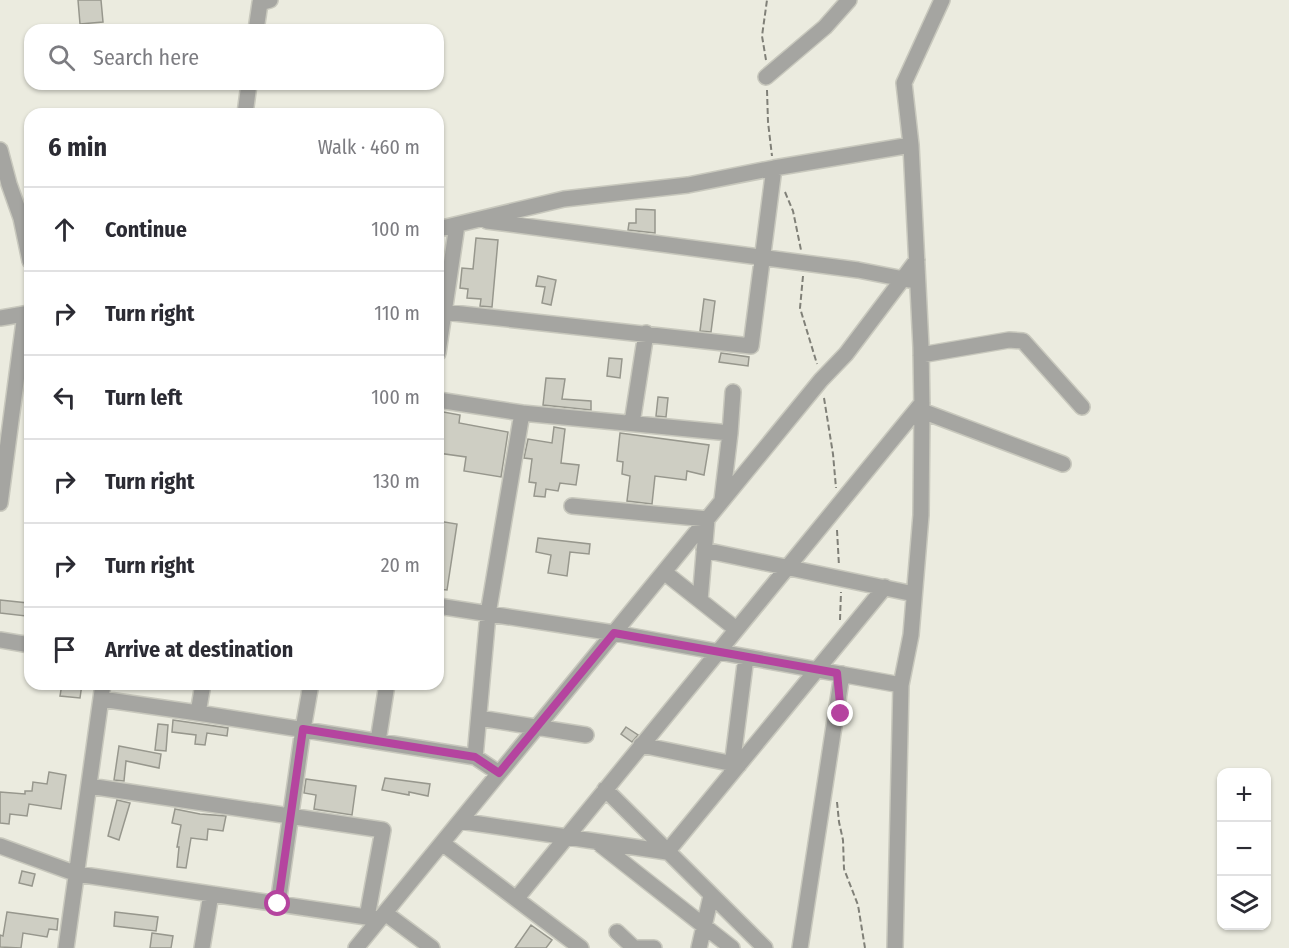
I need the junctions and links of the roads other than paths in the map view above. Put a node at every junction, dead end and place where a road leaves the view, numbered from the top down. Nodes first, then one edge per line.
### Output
1 (270, 0) edge
2 (849, 0) edge
3 (942, 0) edge
4 (257, 24) edge
5 (766, 77) road end
6 (248, 90) edge
7 (246, 108) edge
8 (911, 145) junction
9 (0, 150) edge
10 (774, 168) junction
11 (478, 220) junction
12 (457, 225) junction
13 (444, 228) edge
14 (24, 232) edge
15 (763, 258) junction
16 (910, 280) junction
17 (444, 312) joint
18 (24, 315) edge
19 (0, 318) edge
20 (646, 333) junction
21 (24, 341) edge
22 (921, 355) junction
23 (734, 392) dead end
24 (444, 401) edge
25 (922, 407) junction
26 (1082, 407) dead end
27 (522, 413) junction
28 (632, 423) junction
29 (730, 433) junction
30 (1063, 464) dead end
31 (722, 501) junction
32 (0, 503) edge
33 (572, 506) dead end
34 (707, 519) junction
35 (704, 550) junction
36 (788, 567) junction
37 (664, 572) junction
38 (885, 587) junction
39 (914, 594) junction
40 (700, 600) junction
41 (444, 607) edge
42 (489, 614) junction
43 (736, 629) junction
44 (614, 633) junction
45 (0, 640) edge
46 (24, 644) edge
47 (718, 652) junction
48 (746, 657) junction
49 (817, 670) junction
50 (842, 674) junction
51 (901, 685) junction
52 (202, 690) edge
53 (310, 690) edge
54 (386, 690) edge
55 (102, 692) edge
56 (198, 713) junction
57 (479, 718) junction
58 (537, 727) junction
59 (303, 729) junction
60 (586, 735) dead end
61 (378, 741) junction
62 (641, 745) junction
63 (475, 757) junction
64 (734, 767) junction
65 (499, 773) junction
66 (89, 786) junction
67 (605, 789) junction
68 (289, 816) junction
69 (460, 821) junction
70 (566, 837) junction
71 (597, 842) junction
72 (442, 843) junction
73 (0, 846) edge
74 (667, 852) junction
75 (77, 874) junction
76 (211, 894) junction
77 (711, 896) junction
78 (516, 898) junction
79 (278, 904) junction
80 (377, 916) junction
81 (704, 927) junction
82 (617, 932) dead end
83 (66, 948) edge
84 (202, 948) edge
85 (356, 948) edge
86 (432, 948) edge
87 (581, 948) edge
88 (634, 948) edge
89 (654, 948) edge
90 (699, 948) edge
91 (732, 948) edge
92 (765, 948) edge
93 (800, 948) edge
94 (895, 948) edge

1 - 4 street
2 - 5 street
3 - 8 street
6 - 7 street
8 - 10 street
8 - 16 street
9 - 14 street
10 - 11 street
10 - 15 street
11 - 12 street
11 - 15 street
12 - 13 street
12 - 17 street
15 - 16 street
15 - 20 street
16 - 22 street
16 - 31 street
17 - 20 street
18 - 19 street
20 - 28 street
21 - 32 street
22 - 25 street
22 - 26 street
23 - 29 street
24 - 27 street
25 - 30 street
25 - 36 street
25 - 39 street
27 - 28 street
27 - 42 street
28 - 29 street
29 - 31 street
31 - 34 street
33 - 34 street
34 - 35 street
34 - 37 street
35 - 36 street
35 - 40 street
36 - 38 street
36 - 43 street
37 - 40 street
37 - 44 street
38 - 39 street
38 - 49 street
39 - 51 street
40 - 43 street
41 - 42 street
42 - 44 street
42 - 57 street
43 - 47 street
44 - 47 street
44 - 58 street
45 - 46 street
47 - 48 street
47 - 62 street
48 - 49 street
48 - 64 street
49 - 50 street
49 - 64 street
50 - 51 street
50 - 93 street
51 - 94 street
52 - 56 street
53 - 59 street
54 - 61 street
55 - 56 street
55 - 66 street
56 - 59 street
57 - 58 street
57 - 63 street
58 - 60 street
58 - 65 street
59 - 61 street
59 - 68 street
61 - 63 street
62 - 64 street
62 - 67 street
63 - 65 street
64 - 74 street
65 - 69 street
66 - 68 street
66 - 75 street
67 - 70 street
67 - 74 street
68 - 79 street
68 - 80 street
69 - 70 street
69 - 72 street
70 - 71 street
70 - 78 street
71 - 74 street
71 - 81 street
72 - 78 street
72 - 80 street
73 - 75 street
74 - 77 street
75 - 76 street
75 - 83 street
76 - 79 street
76 - 84 street
77 - 81 street
77 - 92 street
78 - 87 street
79 - 80 street
80 - 85 street
80 - 86 street
81 - 90 street
81 - 91 street
82 - 88 street
88 - 89 street

